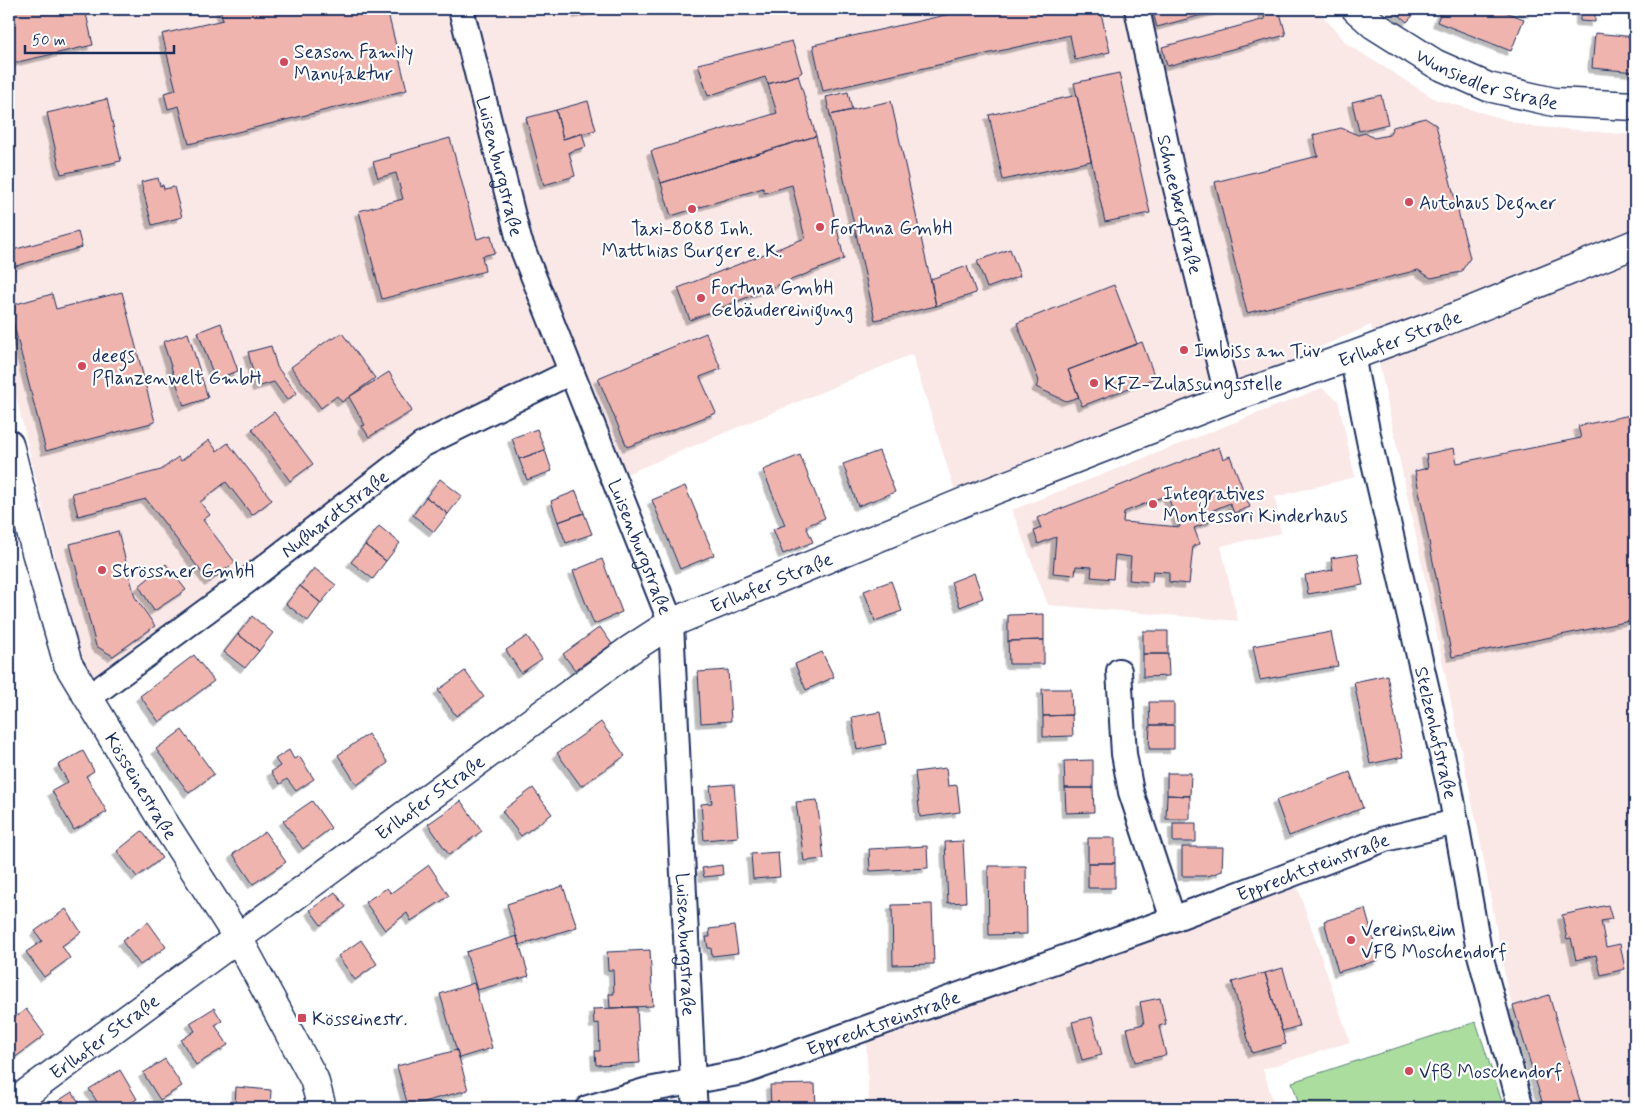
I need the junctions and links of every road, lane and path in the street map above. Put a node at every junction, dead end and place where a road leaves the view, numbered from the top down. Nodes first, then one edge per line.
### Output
1 (461, 9) edge
2 (1137, 9) edge
3 (1356, 9) edge
4 (1635, 106) edge
5 (1635, 244) edge
6 (1352, 356) junction
7 (571, 372) junction
8 (1228, 400) junction
9 (9, 444) edge
10 (671, 623) junction
11 (1119, 671) dead end
12 (88, 698) junction
13 (1456, 822) junction
14 (1173, 919) junction
15 (238, 938) junction
16 (693, 1083) junction
17 (9, 1106) edge
18 (322, 1108) edge
19 (588, 1108) edge
20 (695, 1108) edge
21 (1521, 1108) edge

1 - 7 street, Luisenburgstraße
2 - 8 street, Schneebergstraße
3 - 4 street, Wunsiedler Straße
5 - 6 street, Erlhofer Straße
6 - 8 street, Erlhofer Straße
6 - 13 street, Stelzenhofstraße
7 - 10 street, Luisenburgstraße
7 - 12 street, Nußhardtstraße
8 - 10 street, Erlhofer Straße
9 - 12 street, Kösseinestraße
10 - 15 street, Erlhofer Straße
10 - 16 street, Luisenburgstraße
11 - 14 street
12 - 15 street, Kösseinestraße
13 - 14 street, Epprechtsteinstraße
13 - 21 street, Stelzenhofstraße
14 - 16 street, Epprechtsteinstraße
15 - 17 street, Erlhofer Straße
15 - 18 street, Kösseinestraße
16 - 19 street, Epprechtsteinstraße
16 - 20 street, Luisenburgstraße

